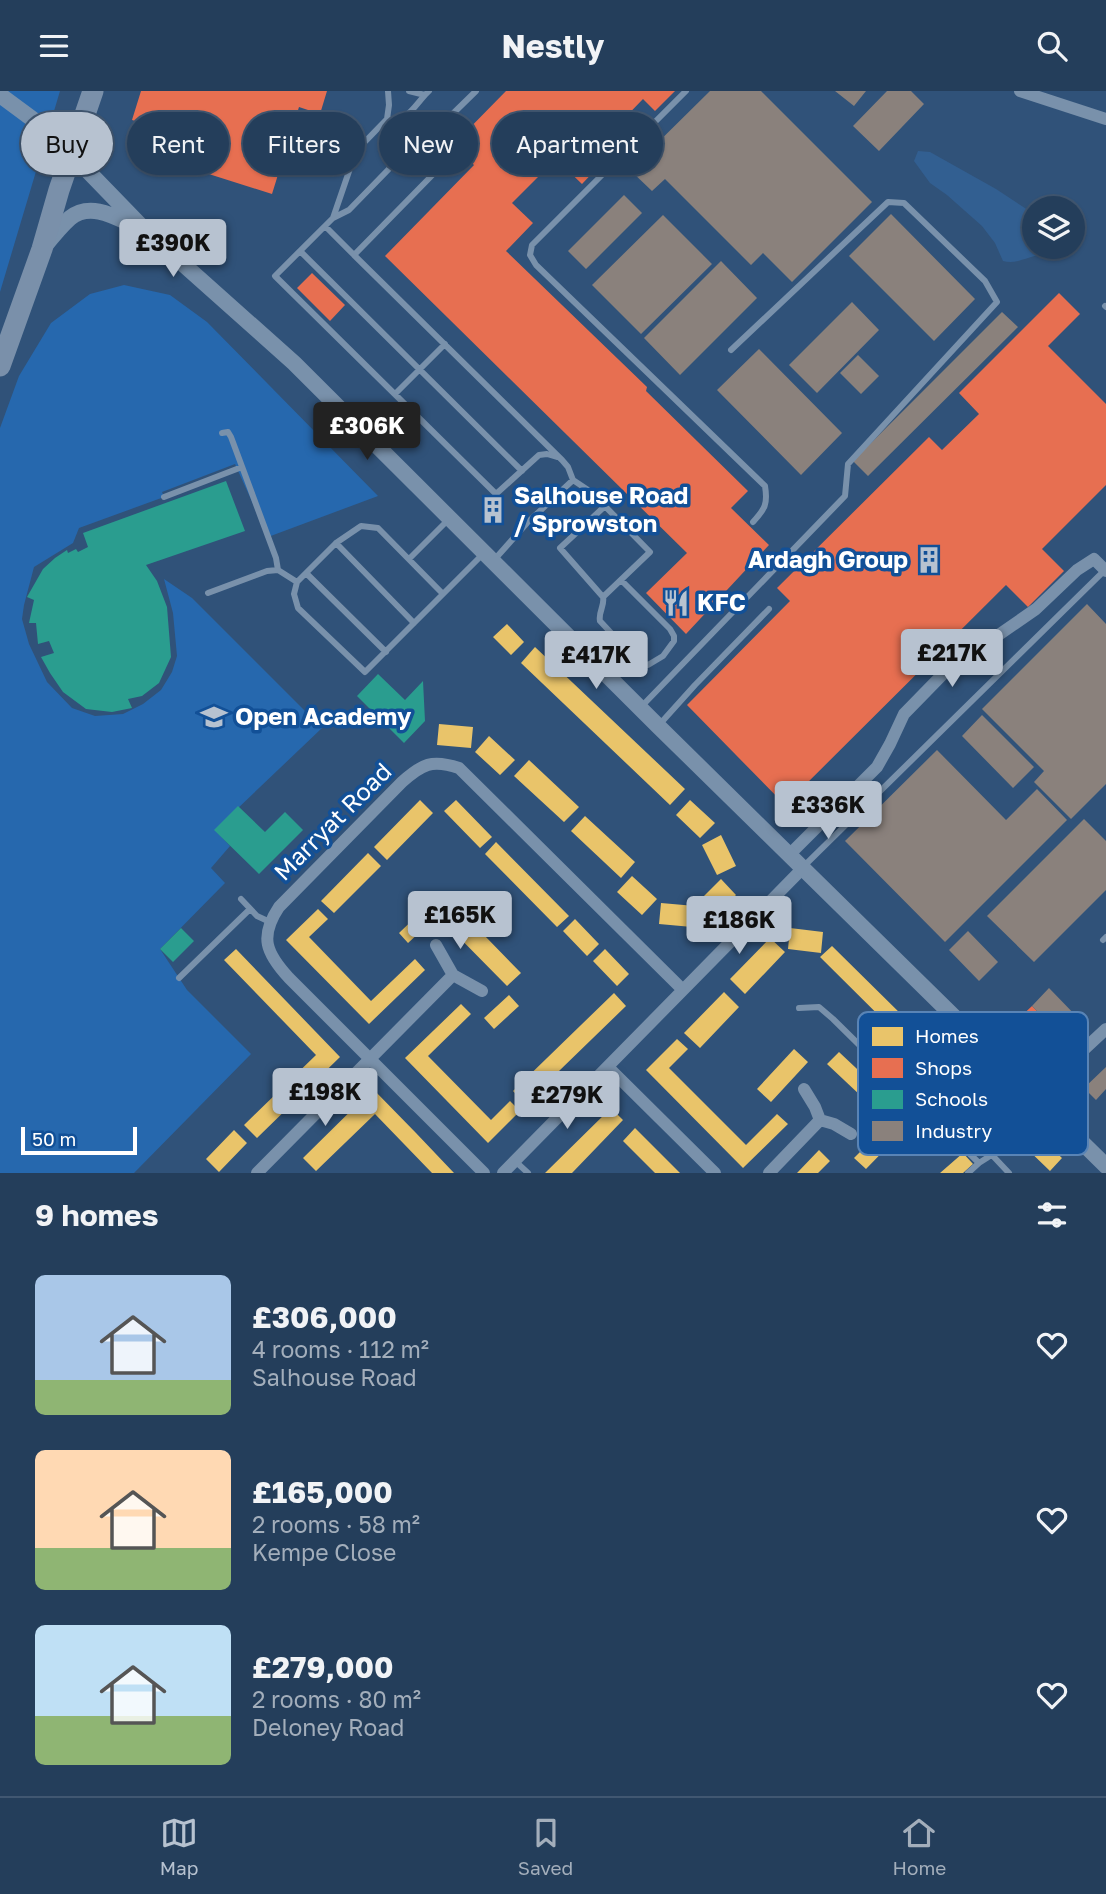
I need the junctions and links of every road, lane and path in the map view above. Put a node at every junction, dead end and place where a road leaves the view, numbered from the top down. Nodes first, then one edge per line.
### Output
1 (93, 91) edge
2 (388, 91) edge
3 (410, 91) edge
4 (476, 91) edge
5 (686, 91) edge
6 (1029, 92) edge
7 (427, 93) edge
8 (0, 95) edge
9 (23, 112) edge
10 (86, 112) edge
11 (388, 112) edge
12 (409, 112) edge
13 (455, 112) edge
14 (1106, 119) edge
15 (379, 127) edge
16 (64, 175) edge
17 (92, 175) edge
18 (383, 175) edge
19 (432, 175) edge
20 (333, 218) junction
21 (325, 226) junction
22 (146, 231) junction
23 (42, 249) junction
24 (300, 251) junction
25 (354, 255) junction
26 (444, 344) junction
27 (731, 350) dead end
28 (0, 366) edge
29 (419, 370) junction
30 (395, 394) junction
31 (222, 433) dead end
32 (562, 460) junction
33 (242, 467) junction
34 (522, 471) junction
35 (573, 480) junction
36 (164, 497) dead end
37 (605, 506) junction
38 (450, 518) junction
39 (753, 522) dead end
40 (336, 543) junction
41 (489, 557) junction
42 (409, 559) junction
43 (1104, 566) edge
44 (278, 570) junction
45 (306, 573) junction
46 (621, 580) junction
47 (297, 582) junction
48 (208, 593) dead end
49 (442, 593) junction
50 (603, 597) junction
51 (769, 609) dead end
52 (414, 623) junction
53 (386, 652) junction
54 (640, 708) junction
55 (658, 726) junction
56 (790, 855) junction
57 (803, 868) junction
58 (241, 899) dead end
59 (250, 909) junction
60 (270, 922) junction
61 (436, 945) dead end
62 (453, 975) junction
63 (179, 978) dead end
64 (683, 990) junction
65 (482, 991) dead end
66 (799, 1008) dead end
67 (950, 1012) edge
68 (1106, 1030) edge
69 (858, 1044) edge
70 (1088, 1049) edge
71 (369, 1059) junction
72 (608, 1067) junction
73 (804, 1089) dead end
74 (820, 1120) junction
75 (851, 1134) dead end
76 (1088, 1147) edge
77 (971, 1155) edge
78 (992, 1155) joint
79 (515, 1161) junction
80 (979, 1163) junction
81 (1106, 1165) edge
82 (257, 1173) edge
83 (484, 1173) edge
84 (503, 1173) edge
85 (528, 1173) edge
86 (715, 1173) edge
87 (769, 1173) edge
88 (968, 1173) edge
89 (1009, 1173) edge

1 - 10 highway
2 - 11 lane
3 - 7 lane
4 - 13 lane
5 - 39 lane
6 - 14 street
7 - 12 lane
8 - 9 street
15 - 20 lane
16 - 23 highway
17 - 22 street
18 - 20 lane
19 - 25 lane
20 - 21 lane
21 - 24 lane
21 - 25 lane
22 - 23 street
22 - 38 street
23 - 28 highway
24 - 29 lane
24 - 30 lane
25 - 26 lane
26 - 29 lane
26 - 32 lane
27 - 54 lane
29 - 30 lane
29 - 34 lane
30 - 34 lane
31 - 33 lane
32 - 34 lane
32 - 35 lane
33 - 36 lane
33 - 44 lane
35 - 37 lane
35 - 41 lane
37 - 46 lane
37 - 50 lane
38 - 41 street
38 - 42 lane
40 - 42 lane
40 - 45 lane
40 - 52 lane
41 - 49 lane
41 - 54 street
42 - 49 lane
43 - 56 street
43 - 57 lane
44 - 47 lane
44 - 48 lane
45 - 47 lane
45 - 53 lane
46 - 50 lane
46 - 50 lane
47 - 53 lane
49 - 52 lane
51 - 55 lane
52 - 53 lane
54 - 55 street
55 - 56 street
56 - 57 street
57 - 64 street
57 - 67 street
58 - 59 lane
59 - 60 lane
59 - 63 lane
60 - 64 street, Marryat Road
60 - 71 street
61 - 62 street
62 - 65 street
62 - 71 street
64 - 72 street
66 - 69 lane
68 - 70 street
71 - 82 street
71 - 83 street
72 - 79 street
72 - 86 street
73 - 74 street
74 - 75 street
74 - 87 street
76 - 81 street
77 - 80 lane
78 - 80 lane
78 - 89 lane
79 - 84 street
79 - 85 lane
80 - 88 lane

